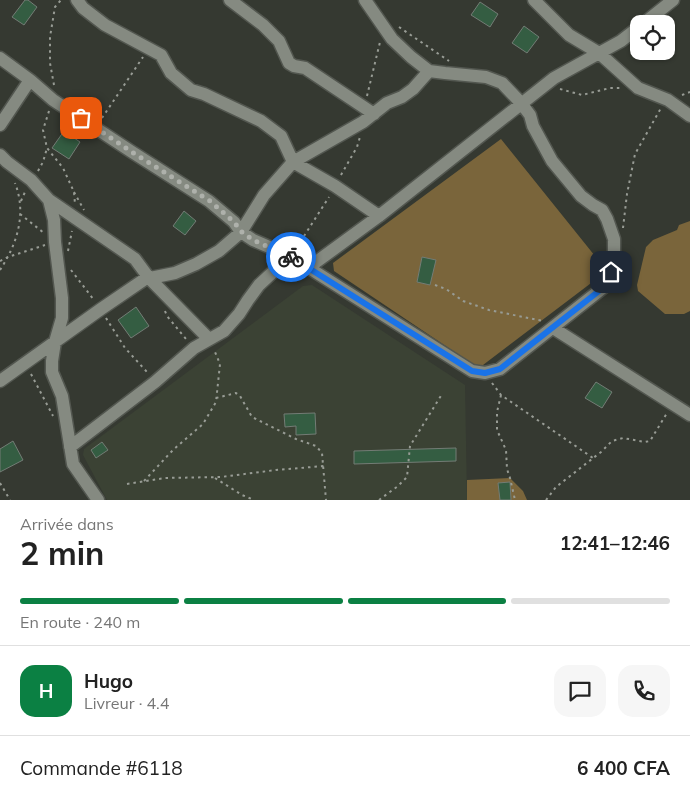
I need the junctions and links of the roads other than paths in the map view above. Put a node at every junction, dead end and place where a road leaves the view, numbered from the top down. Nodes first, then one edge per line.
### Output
1 (77, 0) edge
2 (230, 0) edge
3 (365, 0) edge
4 (534, 0) edge
5 (673, 0) edge
6 (654, 15) edge
7 (630, 34) edge
8 (598, 53) junction
9 (0, 58) edge
10 (429, 71) junction
11 (30, 80) junction
12 (521, 103) junction
13 (374, 114) junction
14 (690, 116) edge
15 (0, 125) edge
16 (4, 159) edge
17 (293, 162) junction
18 (49, 200) junction
19 (379, 216) junction
20 (242, 232) junction
21 (290, 256) junction
22 (308, 268) junction
23 (149, 278) junction
24 (553, 328) junction
25 (209, 339) junction
26 (55, 342) junction
27 (0, 381) edge
28 (690, 415) edge
29 (70, 448) junction
30 (98, 500) edge

1 - 17 street
2 - 13 street
3 - 10 street
4 - 8 street
5 - 6 street
7 - 8 street
8 - 12 street
8 - 14 street
9 - 11 street
10 - 12 street
10 - 13 street
11 - 15 street
11 - 20 street
12 - 19 street
12 - 24 street
13 - 17 street
16 - 18 street
17 - 19 street
17 - 20 street
18 - 23 street
18 - 26 street
19 - 22 street
20 - 21 street
20 - 23 street
21 - 22 street
21 - 25 street
22 - 24 street
23 - 25 street
23 - 26 street
24 - 28 street
25 - 29 street
26 - 27 street
26 - 29 street
29 - 30 street

